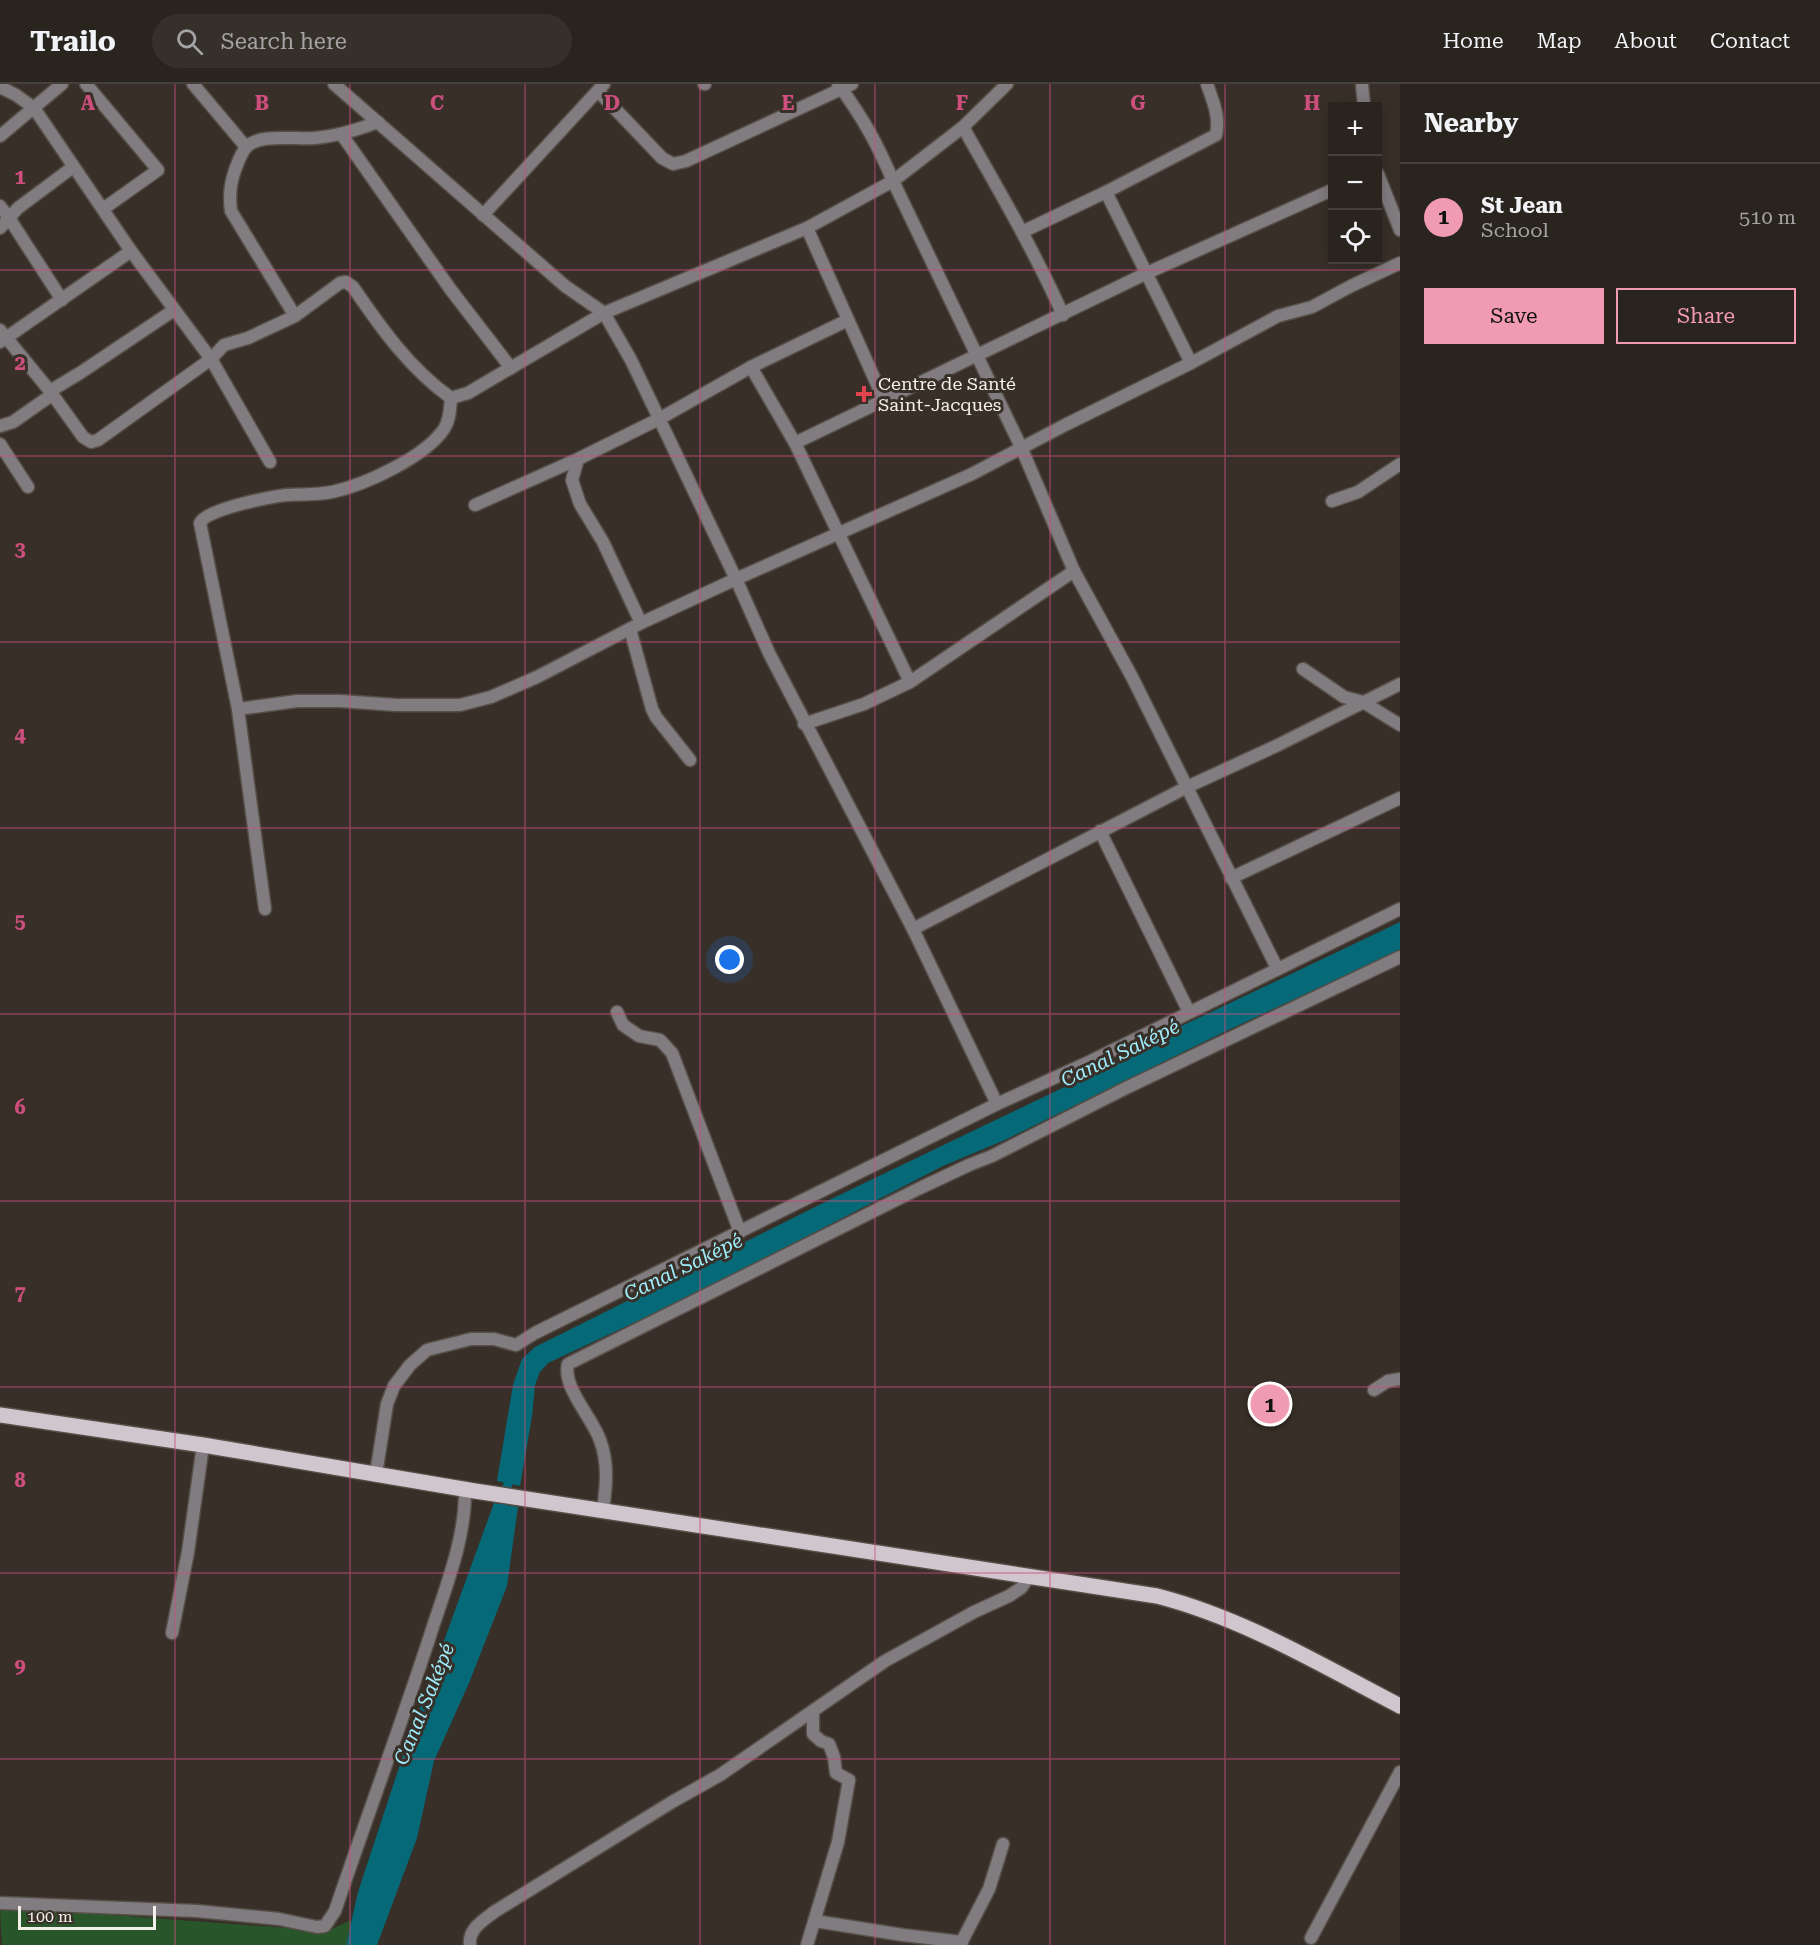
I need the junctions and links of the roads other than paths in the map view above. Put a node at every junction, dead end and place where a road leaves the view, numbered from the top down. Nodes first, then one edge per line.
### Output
1 (62, 84) edge
2 (86, 84) edge
3 (193, 84) edge
4 (334, 84) edge
5 (1007, 84) edge
6 (1207, 84) edge
7 (1362, 84) edge
8 (844, 85) edge
9 (0, 87) edge
10 (601, 88) edge
11 (1364, 102) edge
12 (34, 108) junction
13 (378, 122) junction
14 (963, 127) junction
15 (342, 135) junction
16 (0, 136) edge
17 (246, 147) junction
18 (73, 167) junction
19 (893, 181) junction
20 (1382, 186) edge
21 (1106, 192) junction
22 (1328, 192) edge
23 (0, 206) edge
24 (103, 209) junction
25 (483, 216) junction
26 (4, 223) edge
27 (807, 228) junction
28 (1400, 230) edge
29 (1022, 232) junction
30 (131, 251) junction
31 (1400, 263) edge
32 (1147, 273) junction
33 (62, 300) junction
34 (174, 310) junction
35 (604, 314) junction
36 (1063, 315) junction
37 (295, 316) junction
38 (848, 320) junction
39 (2, 336) edge
40 (978, 355) junction
41 (211, 359) junction
42 (1191, 363) junction
43 (751, 367) junction
44 (511, 368) junction
45 (52, 392) junction
46 (451, 398) junction
47 (884, 400) junction
48 (659, 419) junction
49 (0, 426) edge
50 (795, 443) junction
51 (0, 444) edge
52 (1021, 447) junction
53 (578, 459) junction
54 (270, 462) dead end
55 (1400, 464) edge
56 (28, 488) dead end
57 (1332, 501) dead end
58 (475, 505) dead end
59 (839, 532) junction
60 (1074, 571) junction
61 (736, 579) junction
62 (635, 626) junction
63 (1303, 669) dead end
64 (910, 682) junction
65 (1400, 684) edge
66 (1363, 702) junction
67 (238, 709) junction
68 (804, 724) junction
69 (1400, 724) edge
70 (690, 760) dead end
71 (1187, 787) junction
72 (1400, 798) edge
73 (1100, 831) junction
74 (1231, 878) junction
75 (265, 909) dead end
76 (1400, 909) edge
77 (913, 929) junction
78 (1400, 957) edge
79 (1276, 968) junction
80 (1188, 1011) junction
81 (616, 1012) dead end
82 (997, 1104) junction
83 (740, 1232) junction
84 (1400, 1379) edge
85 (1374, 1390) dead end
86 (0, 1415) edge
87 (204, 1445) junction
88 (376, 1474) junction
89 (470, 1490) junction
90 (603, 1511) junction
91 (1029, 1577) junction
92 (172, 1633) dead end
93 (1400, 1706) edge
94 (813, 1711) junction
95 (1400, 1772) edge
96 (1003, 1844) dead end
97 (0, 1903) edge
98 (815, 1921) junction
99 (1311, 1938) dead end
100 (961, 1944) edge
101 (470, 1945) edge
102 (807, 1945) edge

1 - 12 street
2 - 24 street
3 - 17 street
4 - 13 street
5 - 14 street
6 - 21 street
7 - 11 street
8 - 10 street
8 - 19 street
9 - 12 street
10 - 25 street
12 - 16 street
12 - 18 street
13 - 15 street
13 - 25 street
14 - 19 street
14 - 29 street
15 - 17 street
15 - 44 street
17 - 37 street
18 - 24 street
18 - 26 street
19 - 27 street
19 - 40 street
20 - 28 street
21 - 29 street
21 - 32 street
22 - 32 street
23 - 26 street
24 - 30 street
25 - 35 street
26 - 33 street
27 - 35 street
27 - 38 street
29 - 36 street
30 - 33 street
30 - 34 street
31 - 42 street
32 - 36 street
32 - 42 street
33 - 39 street
34 - 41 street
34 - 45 street
35 - 44 street
35 - 48 street
36 - 40 street
37 - 41 street
37 - 46 street
38 - 43 street
38 - 47 street
39 - 45 street
40 - 47 street
40 - 52 street
41 - 45 street
41 - 54 street
42 - 52 street
43 - 48 street
43 - 50 street
44 - 46 street
45 - 49 street
46 - 67 street
47 - 50 street
48 - 53 street
48 - 61 street
50 - 59 street
51 - 56 street
52 - 59 street
52 - 60 street
53 - 58 street
53 - 62 street
55 - 57 street
59 - 61 street
59 - 64 street
60 - 64 street
60 - 71 street
61 - 62 street
61 - 68 street
62 - 67 street
62 - 70 street
63 - 66 street
64 - 68 street
65 - 66 street
66 - 69 street
66 - 71 street
67 - 75 street
68 - 77 street
71 - 73 street
71 - 74 street
72 - 74 street
73 - 77 street
73 - 80 street
74 - 79 street
76 - 79 street
77 - 82 street
78 - 90 street
79 - 80 street
80 - 82 street
81 - 83 street
82 - 83 street
83 - 88 street
84 - 85 street
86 - 87 main road
87 - 88 main road
87 - 92 street
88 - 89 main road
89 - 90 main road
89 - 97 street
90 - 91 main road
91 - 93 main road
91 - 94 street
94 - 98 street
94 - 101 street
95 - 99 street
96 - 100 street
98 - 100 street
98 - 102 street

